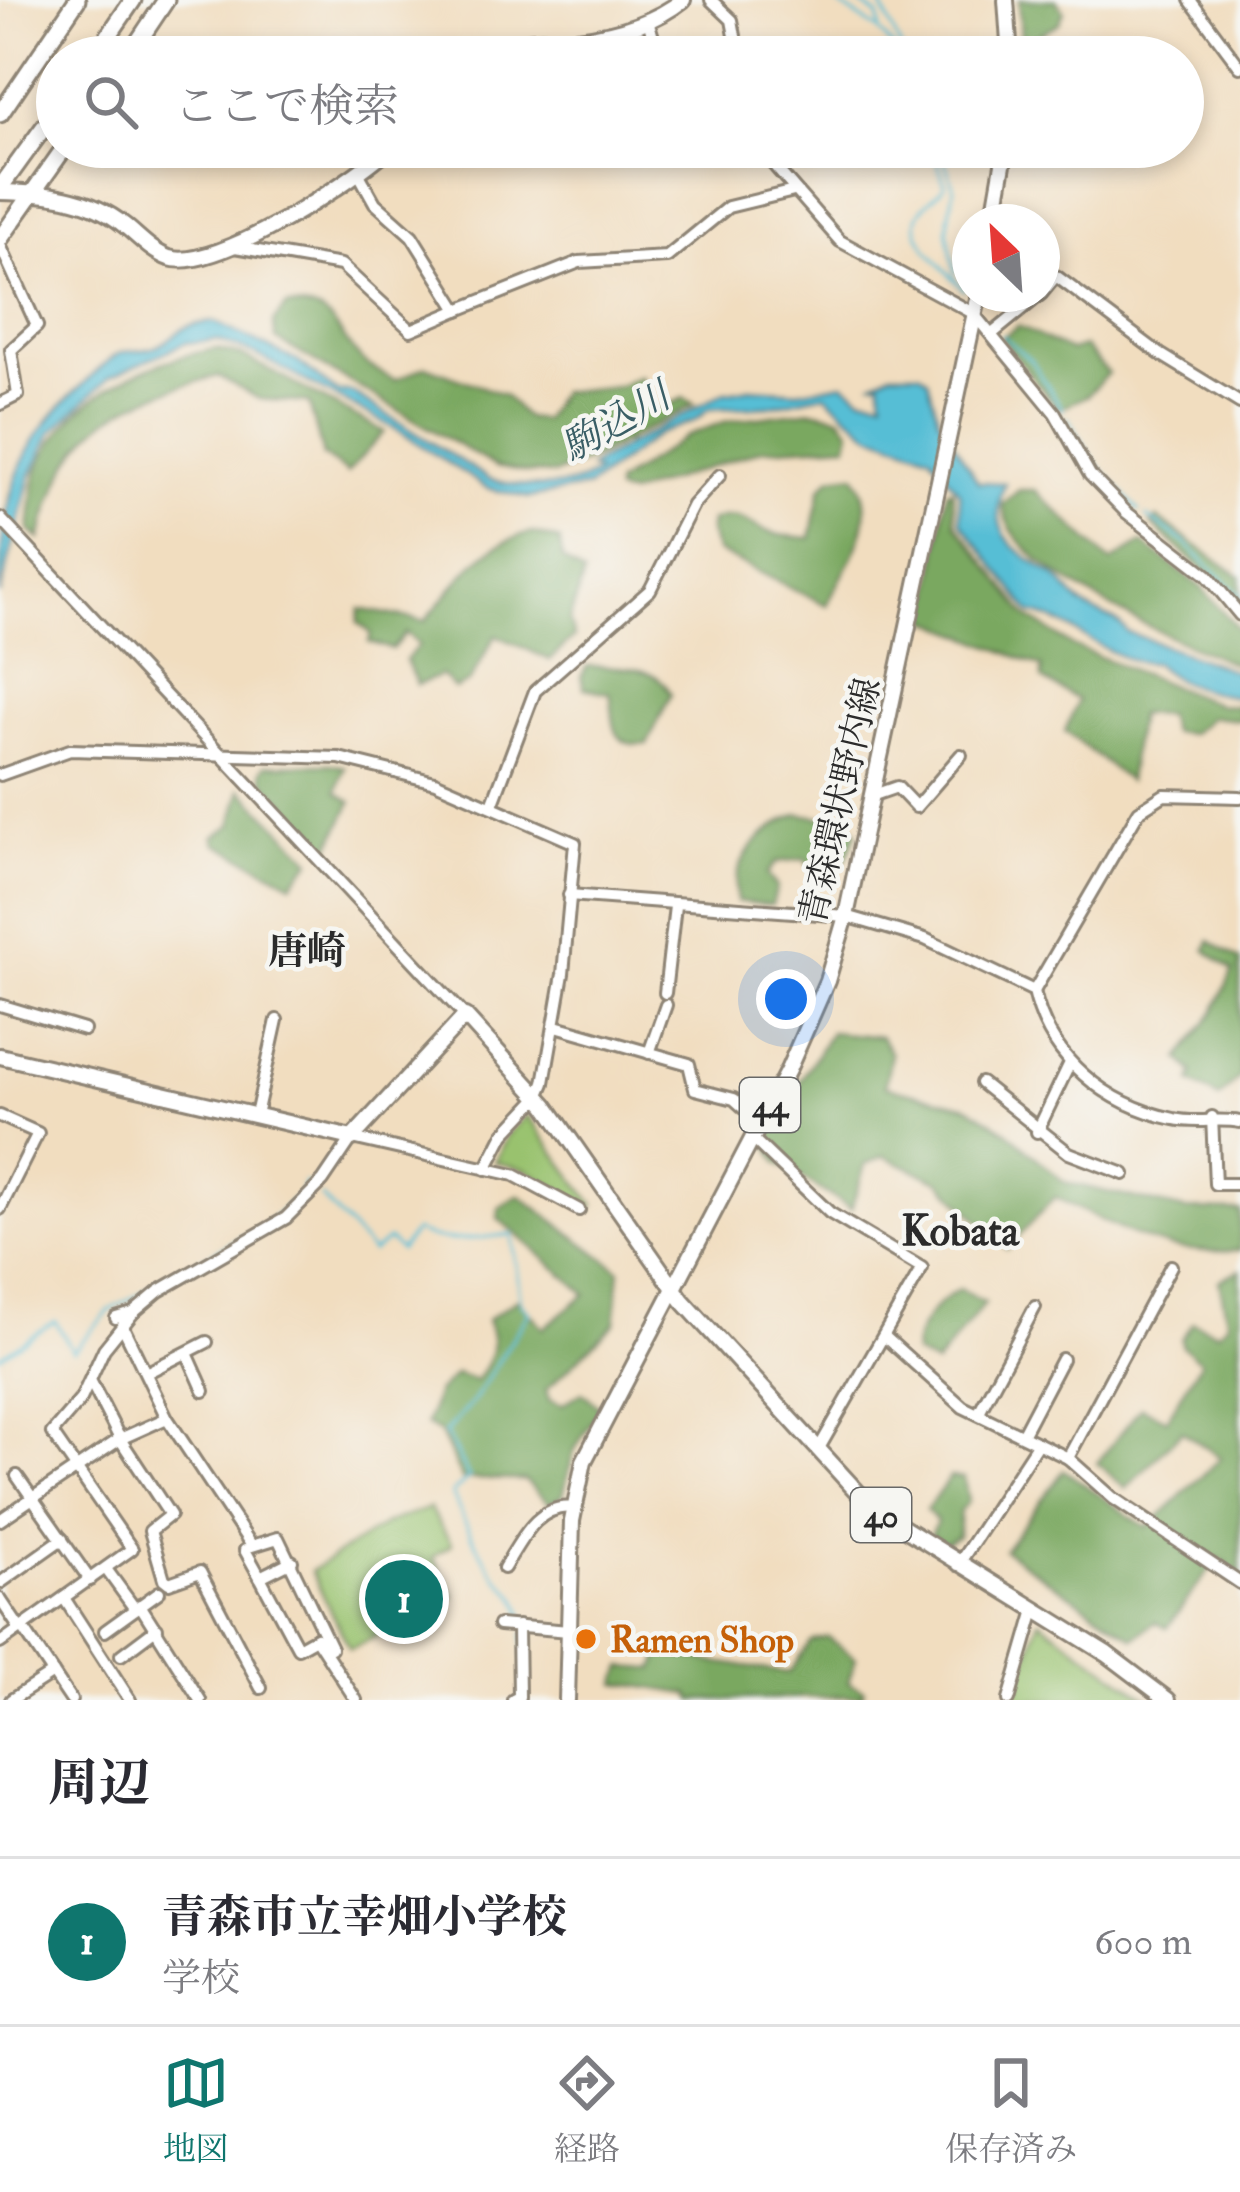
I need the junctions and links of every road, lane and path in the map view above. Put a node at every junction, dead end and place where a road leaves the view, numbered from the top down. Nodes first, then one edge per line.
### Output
1 (77, 0) edge
2 (133, 0) edge
3 (166, 0) edge
4 (683, 0) edge
5 (710, 0) edge
6 (1006, 0) edge
7 (1190, 0) edge
8 (648, 21) junction
9 (53, 36) edge
10 (108, 36) edge
11 (142, 36) edge
12 (592, 36) edge
13 (653, 36) edge
14 (735, 36) edge
15 (1009, 36) edge
16 (36, 61) edge
17 (1240, 67) edge
18 (0, 114) edge
19 (36, 138) edge
20 (50, 168) edge
21 (368, 168) edge
22 (775, 168) edge
23 (1003, 168) edge
24 (360, 176) junction
25 (0, 190) edge
26 (794, 191) junction
27 (33, 193) junction
28 (997, 204) edge
29 (0, 242) edge
30 (229, 246) junction
31 (1060, 278) edge
32 (458, 310) junction
33 (1020, 312) edge
34 (973, 313) junction
35 (992, 334) junction
36 (1240, 403) edge
37 (0, 404) edge
38 (720, 475) dead end
39 (0, 518) edge
40 (1240, 615) edge
41 (961, 755) dead end
42 (224, 756) junction
43 (0, 775) edge
44 (871, 796) junction
45 (1240, 797) edge
46 (492, 805) junction
47 (569, 896) junction
48 (675, 906) junction
49 (846, 916) junction
50 (1034, 991) junction
51 (0, 1005) edge
52 (465, 1016) junction
53 (277, 1020) dead end
54 (556, 1026) junction
55 (84, 1030) dead end
56 (649, 1052) junction
57 (0, 1056) edge
58 (1070, 1065) junction
59 (981, 1083) dead end
60 (539, 1101) junction
61 (256, 1114) junction
62 (0, 1116) edge
63 (1213, 1117) junction
64 (760, 1122) junction
65 (1240, 1122) edge
66 (1036, 1132) junction
67 (352, 1138) junction
68 (752, 1138) junction
69 (486, 1169) junction
70 (1124, 1174) dead end
71 (1240, 1184) edge
72 (0, 1210) edge
73 (579, 1210) dead end
74 (1171, 1266) dead end
75 (673, 1288) junction
76 (1035, 1307) dead end
77 (124, 1320) junction
78 (885, 1337) junction
79 (207, 1342) dead end
80 (187, 1353) junction
81 (1062, 1359) dead end
82 (146, 1373) junction
83 (91, 1382) junction
84 (204, 1391) dead end
85 (978, 1414) junction
86 (167, 1418) junction
87 (1022, 1435) junction
88 (120, 1439) junction
89 (1037, 1443) junction
90 (818, 1450) junction
91 (1068, 1458) junction
92 (76, 1468) junction
93 (17, 1477) dead end
94 (33, 1497) junction
95 (574, 1508) junction
96 (0, 1520) edge
97 (62, 1539) junction
98 (245, 1550) dead end
99 (292, 1562) junction
100 (958, 1565) junction
101 (504, 1568) dead end
102 (106, 1569) junction
103 (260, 1577) junction
104 (90, 1580) junction
105 (0, 1583) edge
106 (1240, 1583) edge
107 (159, 1592) dead end
108 (0, 1598) edge
109 (64, 1598) junction
110 (138, 1607) junction
111 (1035, 1610) junction
112 (499, 1625) dead end
113 (518, 1626) junction
114 (22, 1628) junction
115 (157, 1628) junction
116 (105, 1631) dead end
117 (569, 1631) junction
118 (0, 1643) edge
119 (331, 1648) dead end
120 (121, 1655) dead end
121 (52, 1673) junction
122 (261, 1688) dead end
123 (14, 1699) edge
124 (70, 1700) edge
125 (130, 1700) edge
126 (200, 1700) edge
127 (356, 1700) edge
128 (513, 1700) edge
129 (567, 1700) edge
130 (1009, 1700) edge
131 (1168, 1700) edge

1 - 9 highway
2 - 10 highway
3 - 11 highway
4 - 8 main road
5 - 14 street
6 - 15 main road
7 - 17 street
8 - 12 main road
8 - 13 street
16 - 18 highway
19 - 25 highway
20 - 27 highway
21 - 24 main road
22 - 26 street
23 - 28 main road
24 - 30 main road
24 - 32 street
25 - 27 main road
26 - 32 street
26 - 34 street
27 - 29 highway
27 - 30 main road
29 - 37 street
30 - 32 street
31 - 36 street
33 - 35 street
34 - 35 street
34 - 44 main road, 青森環状野内線 / 44
35 - 40 street
38 - 46 street
39 - 42 street
41 - 44 street
42 - 43 street
42 - 46 street
42 - 52 street
44 - 49 main road, 青森環状野内線 / 44
45 - 50 street
46 - 47 street
47 - 48 street
47 - 54 street
48 - 49 street
48 - 56 street
49 - 50 street
49 - 64 main road, 青森環状野内線 / 44
50 - 58 street
51 - 55 street
52 - 60 main road, 40
52 - 67 main road
53 - 61 street
54 - 56 street
54 - 60 street
56 - 64 street
57 - 61 main road
58 - 63 street
58 - 66 street
59 - 66 street
60 - 69 street
60 - 75 main road, 40
61 - 67 main road
62 - 72 street
63 - 65 street
63 - 71 street
64 - 68 main road, 青森環状野内線 / 44
66 - 70 street
67 - 69 street
67 - 77 street
68 - 75 main road, 青森環状野内線 / 44
68 - 78 street
69 - 73 street
74 - 91 street
75 - 90 main road, 40
75 - 95 main road, 青森環状野内線 / 44
76 - 85 street
77 - 82 street
77 - 83 street
78 - 85 street
78 - 90 street
79 - 80 street
80 - 82 street
80 - 84 street
81 - 87 street
82 - 86 street
83 - 88 street
83 - 92 street
85 - 87 street
86 - 88 street
86 - 99 street
87 - 89 street
88 - 92 street
88 - 122 street
89 - 91 street
89 - 100 street
90 - 100 main road, 40
91 - 106 street
92 - 94 street
92 - 102 street
93 - 94 street
94 - 96 street
94 - 97 street
95 - 101 street
95 - 117 main road, 青森環状野内線 / 44
97 - 104 street
97 - 105 street
98 - 103 street
99 - 103 street
99 - 119 street
100 - 111 main road, 40
102 - 104 street
102 - 110 street
103 - 127 street
104 - 109 street
107 - 110 street
108 - 114 street
109 - 114 street
109 - 125 street
110 - 115 street
110 - 116 street
111 - 130 street
111 - 131 main road, 40
112 - 113 street
113 - 117 street
113 - 128 street
114 - 118 street
114 - 121 street
115 - 120 street
115 - 126 street
117 - 129 main road, 青森環状野内線 / 44
121 - 123 street
121 - 124 street

